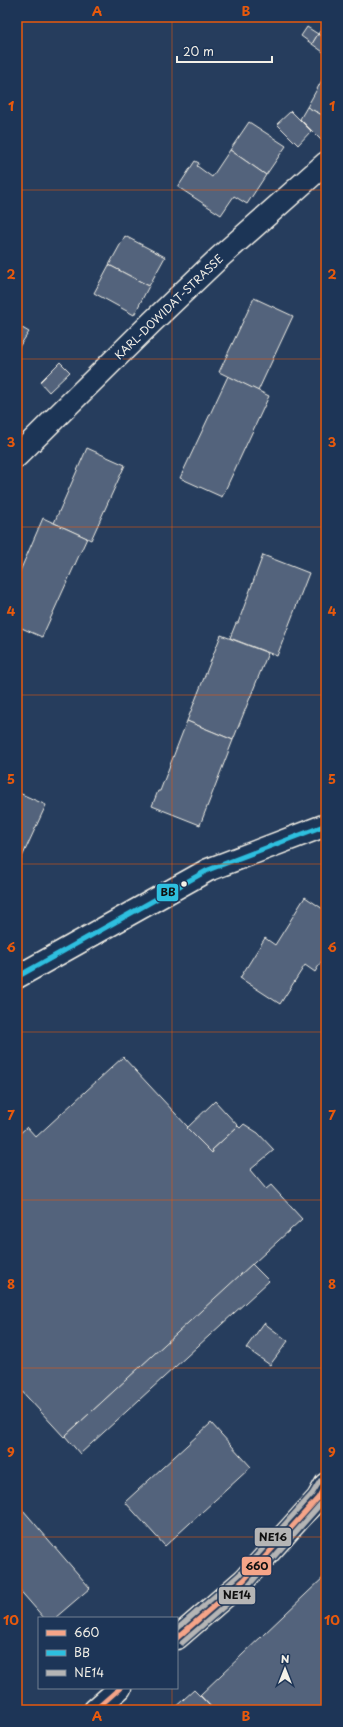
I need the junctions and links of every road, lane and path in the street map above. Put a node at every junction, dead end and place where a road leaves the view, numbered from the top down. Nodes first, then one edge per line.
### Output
1 (326, 163) edge
2 (17, 456) edge
3 (326, 825) edge
4 (17, 977) edge
5 (326, 1484) edge
6 (178, 1637) edge
7 (119, 1689) edge
8 (95, 1710) edge

1 - 2 street, KARL-DOWIDAT-STRASSE
3 - 4 street
5 - 6 street
7 - 8 street

